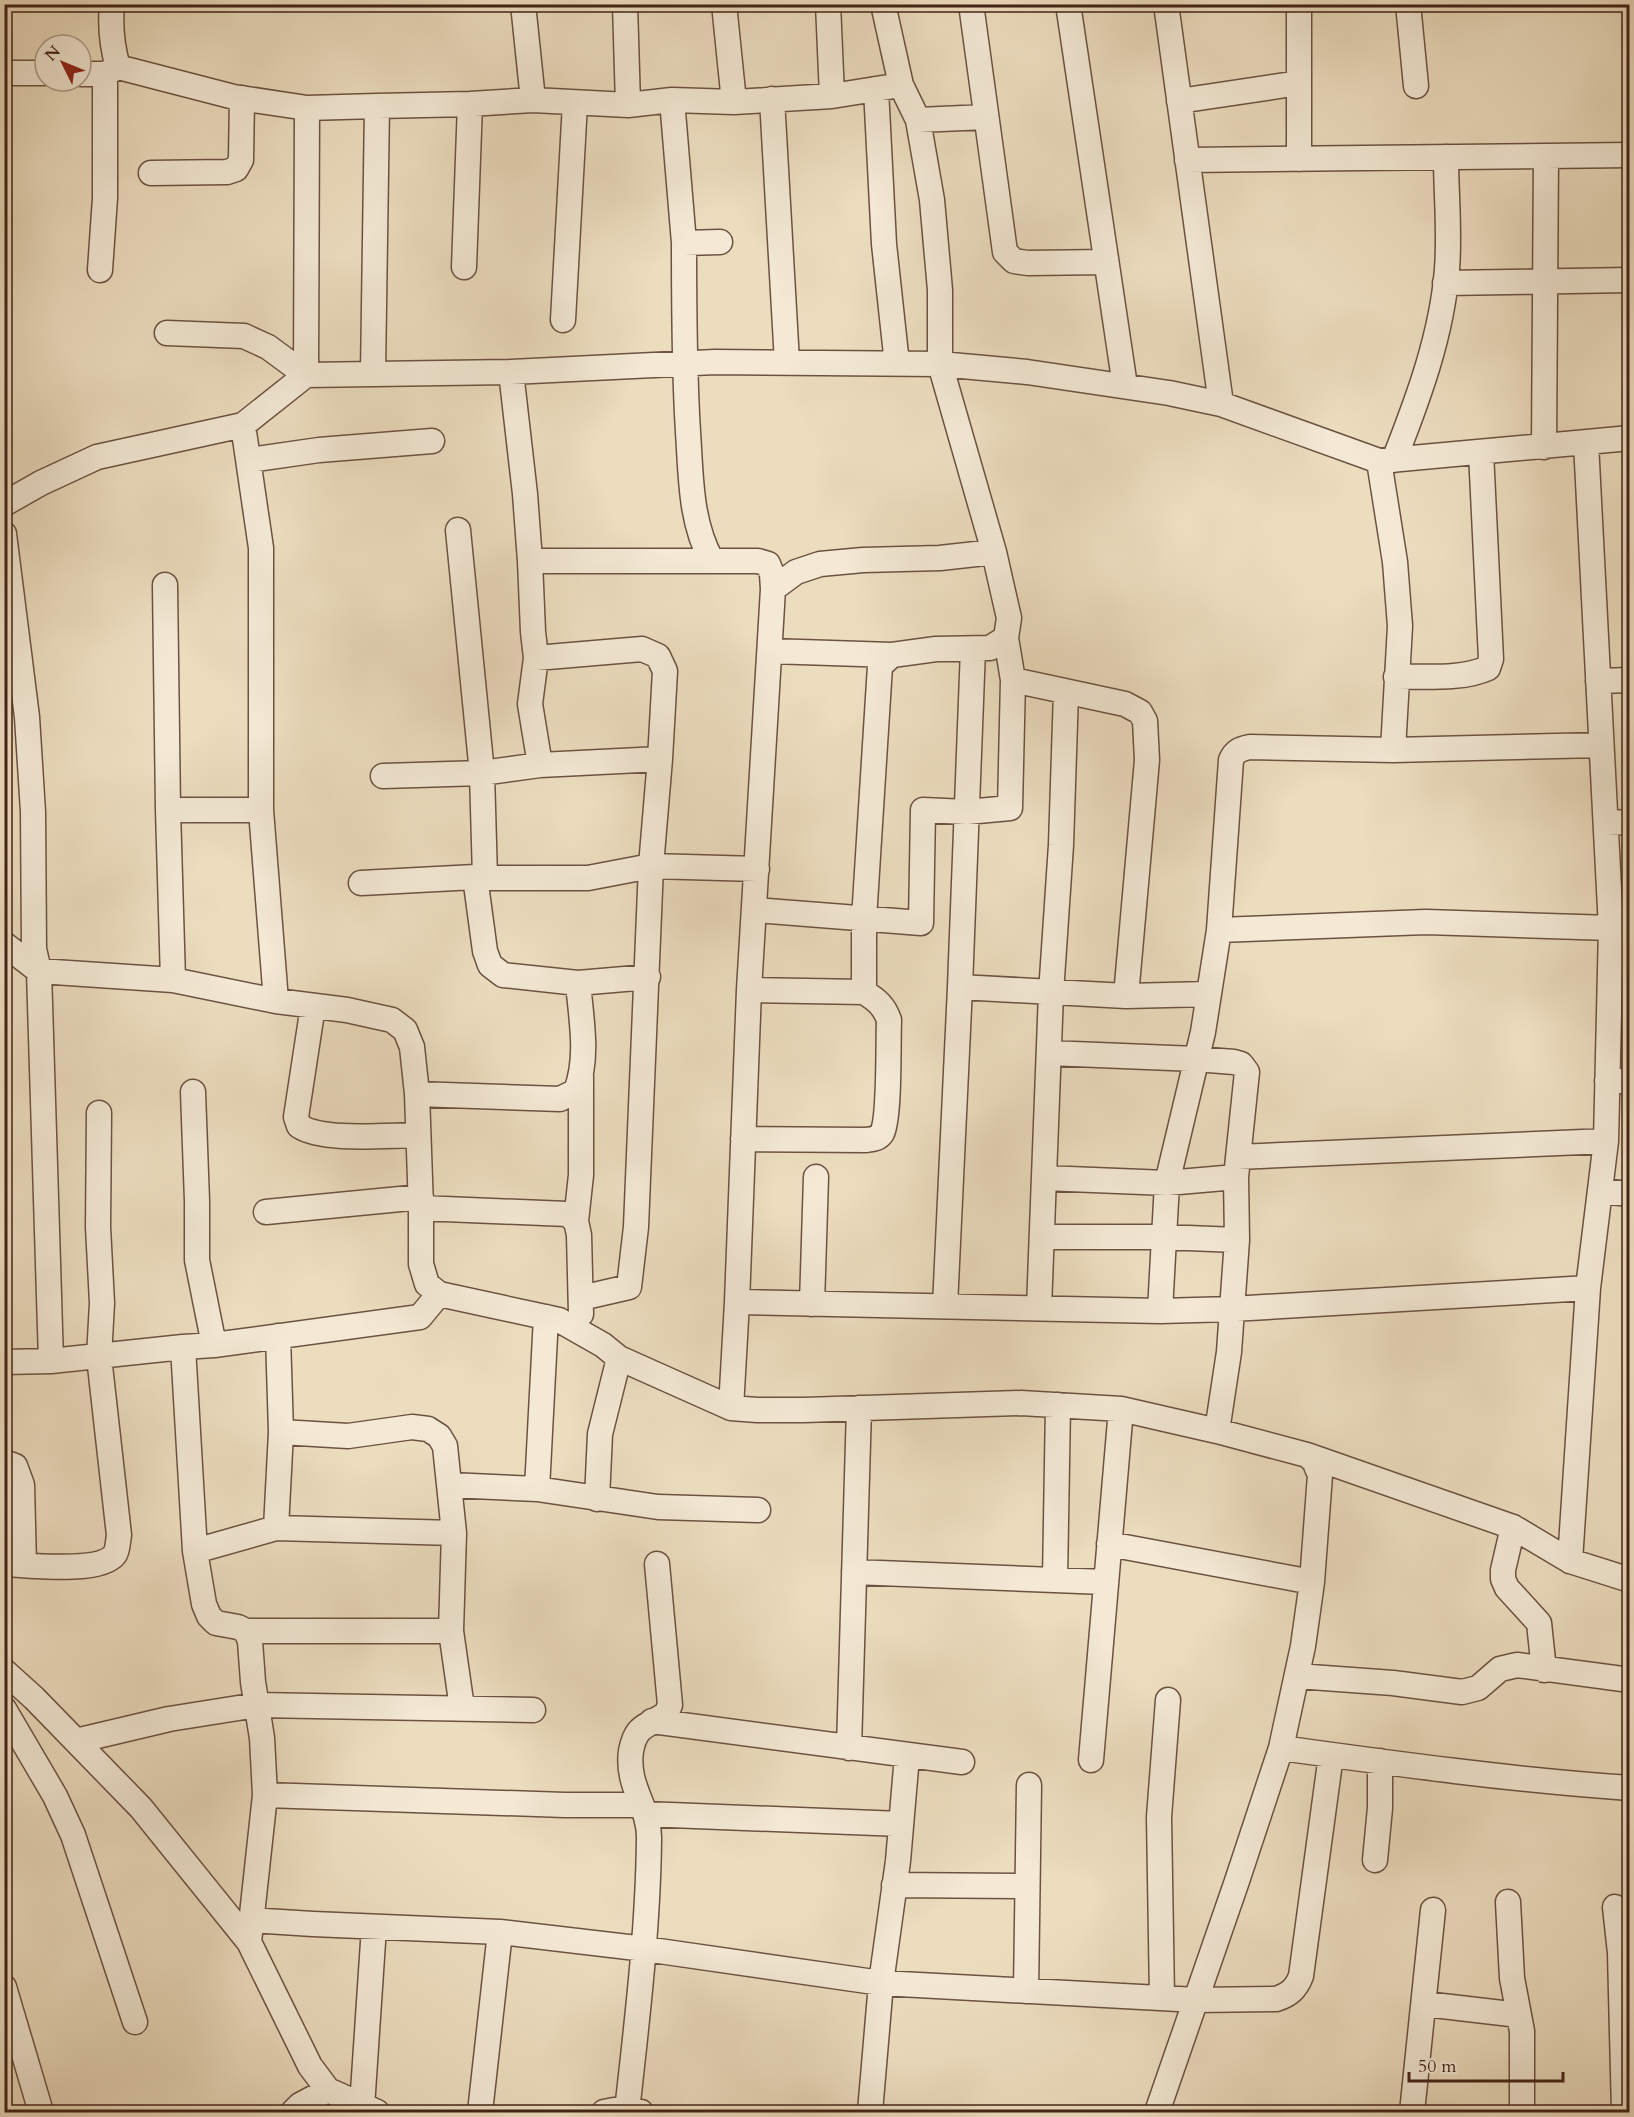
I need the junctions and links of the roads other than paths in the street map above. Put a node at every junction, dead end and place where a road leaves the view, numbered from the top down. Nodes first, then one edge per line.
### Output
1 (112, 4) edge
2 (523, 4) edge
3 (625, 4) edge
4 (724, 4) edge
5 (828, 4) edge
6 (883, 4) edge
7 (971, 4) edge
8 (1068, 4) edge
9 (1166, 4) edge
10 (1299, 4) edge
11 (1408, 4) edge
12 (101, 72) edge
13 (4, 73) edge
14 (33, 73) edge
15 (1299, 82) junction
16 (901, 85) junction
17 (1416, 87) dead end
18 (876, 89) junction
19 (832, 96) junction
20 (243, 98) junction
21 (772, 99) junction
22 (533, 100) junction
23 (672, 100) junction
24 (1179, 101) junction
25 (734, 102) junction
26 (575, 103) junction
27 (470, 104) junction
28 (628, 105) junction
29 (377, 106) junction
30 (307, 108) junction
31 (986, 117) junction
32 (918, 120) junction
33 (1629, 155) edge
34 (1546, 156) junction
35 (1446, 157) junction
36 (1299, 159) junction
37 (1187, 160) junction
38 (151, 173) dead end
39 (720, 242) dead end
40 (684, 243) junction
41 (1106, 262) junction
42 (464, 267) dead end
43 (100, 270) dead end
44 (1629, 280) edge
45 (1544, 281) junction
46 (1445, 283) junction
47 (563, 320) dead end
48 (167, 333) dead end
49 (787, 362) junction
50 (684, 363) junction
51 (897, 364) junction
52 (940, 364) junction
53 (511, 372) junction
54 (373, 373) junction
55 (306, 375) junction
56 (1125, 386) junction
57 (1221, 404) junction
58 (243, 424) junction
59 (1629, 438) edge
60 (432, 441) dead end
61 (1586, 443) junction
62 (1544, 447) junction
63 (1481, 452) junction
64 (249, 460) junction
65 (1386, 460) junction
66 (4, 504) edge
67 (458, 530) dead end
68 (4, 534) edge
69 (994, 552) junction
70 (530, 561) junction
71 (712, 561) junction
72 (165, 585) dead end
73 (773, 589) junction
74 (1006, 638) junction
75 (973, 649) junction
76 (770, 651) junction
77 (892, 655) junction
78 (536, 658) junction
79 (1396, 677) junction
80 (1012, 680) junction
81 (1629, 680) edge
82 (1598, 681) junction
83 (1066, 692) junction
84 (1600, 745) junction
85 (1393, 750) junction
86 (660, 759) junction
87 (540, 765) junction
88 (482, 773) junction
89 (383, 776) dead end
90 (168, 810) junction
91 (261, 810) junction
92 (967, 812) junction
93 (1618, 823) edge
94 (651, 866) junction
95 (757, 869) junction
96 (480, 878) junction
97 (361, 883) dead end
98 (755, 910) junction
99 (864, 919) junction
100 (1611, 928) junction
101 (1219, 930) junction
102 (4, 944) edge
103 (39, 971) junction
104 (648, 977) junction
105 (173, 981) junction
106 (578, 983) junction
107 (960, 987) junction
108 (749, 990) junction
109 (864, 992) junction
110 (1051, 993) junction
111 (1209, 994) junction
112 (1126, 996) junction
113 (276, 1001) junction
114 (314, 1006) junction
115 (1049, 1053) junction
116 (1196, 1059) junction
117 (581, 1077) junction
118 (1618, 1081) edge
119 (193, 1092) dead end
120 (417, 1094) junction
121 (99, 1113) dead end
122 (418, 1135) junction
123 (743, 1139) junction
124 (1606, 1141) junction
125 (1237, 1167) junction
126 (816, 1177) dead end
127 (1044, 1178) junction
128 (1167, 1183) junction
129 (1600, 1191) junction
130 (1629, 1194) edge
131 (421, 1203) junction
132 (266, 1212) dead end
133 (576, 1221) junction
134 (1042, 1237) junction
135 (1163, 1237) junction
136 (1236, 1240) junction
137 (1588, 1288) junction
138 (439, 1294) junction
139 (581, 1298) junction
140 (737, 1302) junction
141 (812, 1304) junction
142 (945, 1306) junction
143 (1039, 1308) junction
144 (1232, 1309) junction
145 (1160, 1311) junction
146 (546, 1317) junction
147 (582, 1332) junction
148 (278, 1336) junction
149 (214, 1345) junction
150 (183, 1347) junction
151 (99, 1357) junction
152 (619, 1358) junction
153 (51, 1361) junction
154 (4, 1362) edge
155 (1058, 1405) junction
156 (731, 1408) junction
157 (859, 1408) junction
158 (1121, 1409) junction
159 (1217, 1431) junction
160 (281, 1432) junction
161 (1307, 1455) junction
162 (4, 1462) edge
163 (450, 1485) junction
164 (537, 1490) junction
165 (597, 1499) junction
166 (758, 1510) dead end
167 (1513, 1527) junction
168 (276, 1528) junction
169 (454, 1533) junction
170 (1109, 1544) junction
171 (195, 1551) junction
172 (1570, 1561) junction
173 (14, 1564) edge
174 (657, 1564) dead end
175 (854, 1572) junction
176 (1055, 1580) junction
177 (1629, 1580) edge
178 (1105, 1582) junction
179 (1312, 1582) junction
180 (246, 1631) junction
181 (451, 1631) junction
182 (1544, 1670) junction
183 (4, 1671) edge
184 (1297, 1676) junction
185 (1629, 1680) edge
186 (1168, 1700) dead end
187 (257, 1705) junction
188 (462, 1708) junction
189 (4, 1709) edge
190 (533, 1710) dead end
191 (652, 1721) junction
192 (76, 1741) junction
193 (849, 1748) junction
194 (1281, 1748) junction
195 (1331, 1755) junction
196 (907, 1756) junction
197 (1090, 1760) dead end
198 (1380, 1761) junction
199 (962, 1762) dead end
200 (1029, 1785) dead end
201 (1629, 1788) edge
202 (265, 1795) junction
203 (643, 1809) junction
204 (901, 1824) junction
205 (1375, 1860) dead end
206 (894, 1885) junction
207 (1028, 1886) junction
208 (1508, 1902) dead end
209 (1615, 1907) dead end
210 (1433, 1910) dead end
211 (374, 1927) junction
212 (250, 1931) junction
213 (500, 1932) junction
214 (645, 1949) junction
215 (881, 1983) junction
216 (4, 1987) edge
217 (1026, 1991) junction
218 (1162, 1998) junction
219 (1197, 2000) junction
220 (1425, 2004) junction
221 (1519, 2015) junction
222 (135, 2022) dead end
223 (328, 2090) junction
224 (369, 2110) edge
225 (41, 2112) edge
226 (293, 2112) edge
227 (480, 2112) edge
228 (624, 2112) edge
229 (870, 2112) edge
230 (1157, 2112) edge
231 (1412, 2112) edge
232 (1522, 2112) edge
233 (1624, 2112) edge

1 - 12 street
2 - 22 street
3 - 28 street
4 - 25 street
5 - 19 street
6 - 16 street
7 - 31 street
8 - 41 street
9 - 24 street
10 - 15 street
11 - 17 street
12 - 20 street
12 - 43 street
13 - 14 street
15 - 24 street
15 - 36 street
16 - 18 street
16 - 32 street
18 - 19 street
18 - 51 street
19 - 21 street
20 - 30 street
20 - 38 street
21 - 25 street
21 - 49 street
22 - 26 street
22 - 27 street
23 - 25 street
23 - 28 street
23 - 40 street
24 - 37 street
26 - 28 street
26 - 47 street
27 - 29 street
27 - 42 street
29 - 30 street
29 - 54 street
30 - 55 street
31 - 32 street
31 - 41 street
32 - 52 street
33 - 34 street
34 - 35 street
34 - 45 street
35 - 36 street
35 - 46 street
36 - 37 street
37 - 57 street
39 - 40 street
40 - 50 street
41 - 56 street
44 - 45 street
45 - 46 street
45 - 62 street
46 - 65 street
48 - 55 street
49 - 50 street
49 - 51 street
50 - 53 street
50 - 71 street
51 - 52 street
52 - 56 street
52 - 69 street
53 - 54 street
53 - 70 street
54 - 55 street
55 - 58 street
56 - 57 street
57 - 65 street
58 - 64 street
58 - 66 street
59 - 61 street
60 - 64 street
61 - 62 street
61 - 82 street
62 - 63 street
63 - 65 street
63 - 79 street
64 - 91 street
65 - 79 street
67 - 88 street
68 - 103 street
69 - 73 street
69 - 74 street
70 - 71 street
70 - 78 street
71 - 73 street
72 - 90 street
73 - 76 street
74 - 75 street
74 - 80 street
75 - 77 street
75 - 92 street
76 - 77 street
76 - 95 street
77 - 99 street
78 - 86 street
78 - 87 street
79 - 85 street
80 - 83 street
80 - 92 street
81 - 82 street
82 - 84 street
83 - 110 street
83 - 112 street
84 - 85 street
84 - 93 street
85 - 101 street
86 - 87 street
86 - 94 street
87 - 88 street
88 - 89 street
88 - 96 street
90 - 91 street
90 - 105 street
91 - 113 street
92 - 99 street
92 - 107 street
93 - 100 street
94 - 95 street
94 - 96 street
94 - 104 street
95 - 98 street
96 - 97 street
96 - 106 street
98 - 99 street
98 - 108 street
99 - 109 street
100 - 101 street
100 - 118 street
101 - 111 street
102 - 103 street
103 - 105 street
103 - 153 street
104 - 106 street
104 - 139 street
105 - 113 street
106 - 117 street
107 - 110 street
107 - 142 street
108 - 109 street
108 - 123 street
109 - 123 street
110 - 112 street
110 - 115 street
111 - 112 street
111 - 116 street
113 - 114 street
114 - 120 street
114 - 122 street
115 - 116 street
115 - 127 street
116 - 125 street
116 - 128 street
117 - 120 street
117 - 133 street
118 - 124 street
119 - 149 street
120 - 122 street
121 - 151 street
122 - 131 street
123 - 140 street
124 - 125 street
124 - 129 street
125 - 128 street
125 - 136 street
126 - 141 street
127 - 128 street
127 - 134 street
128 - 135 street
129 - 130 street
129 - 137 street
131 - 132 street
131 - 133 street
131 - 138 street
133 - 139 street
134 - 135 street
134 - 143 street
135 - 136 street
135 - 145 street
136 - 144 street
137 - 144 street
137 - 172 street
138 - 146 street
138 - 148 street
139 - 147 street
140 - 141 street
140 - 156 street
141 - 142 street
142 - 143 street
143 - 145 street
144 - 145 street
144 - 159 street
146 - 147 street
146 - 164 street
147 - 152 street
148 - 149 street
148 - 160 street
149 - 150 street
150 - 151 street
150 - 171 street
151 - 153 street
151 - 173 street
152 - 156 street
152 - 165 street
153 - 154 street
155 - 157 street
155 - 158 street
155 - 176 street
156 - 157 street
157 - 175 street
158 - 159 street
158 - 170 street
159 - 161 street
160 - 163 street
160 - 168 street
161 - 167 street
161 - 179 street
162 - 173 street
163 - 164 street
163 - 169 street
164 - 165 street
165 - 166 street
167 - 172 street
167 - 182 street
168 - 169 street
168 - 171 street
169 - 181 street
170 - 178 street
170 - 179 street
171 - 180 street
172 - 177 street
174 - 191 street
175 - 176 street
175 - 193 street
176 - 178 street
178 - 197 street
179 - 184 street
180 - 181 street
180 - 187 street
181 - 188 street
182 - 184 street
182 - 185 street
183 - 192 street
184 - 194 street
186 - 218 street
187 - 188 street
187 - 192 street
187 - 202 street
188 - 190 street
189 - 222 street
191 - 193 street
191 - 203 street
192 - 212 street
193 - 196 street
194 - 195 street
194 - 219 street
195 - 198 street
195 - 219 street
196 - 199 street
196 - 204 street
198 - 201 street
198 - 205 street
200 - 207 street
202 - 203 street
202 - 212 street
203 - 204 street
203 - 214 street
204 - 206 street
206 - 207 street
206 - 215 street
207 - 217 street
208 - 221 street
209 - 233 street
210 - 220 street
211 - 212 street
211 - 213 street
211 - 224 street
212 - 223 street
213 - 214 street
213 - 227 street
214 - 215 street
214 - 228 street
215 - 217 street
215 - 229 street
216 - 225 street
217 - 218 street
218 - 219 street
219 - 230 street
220 - 221 street
220 - 231 street
221 - 232 street
223 - 224 street
223 - 226 street

